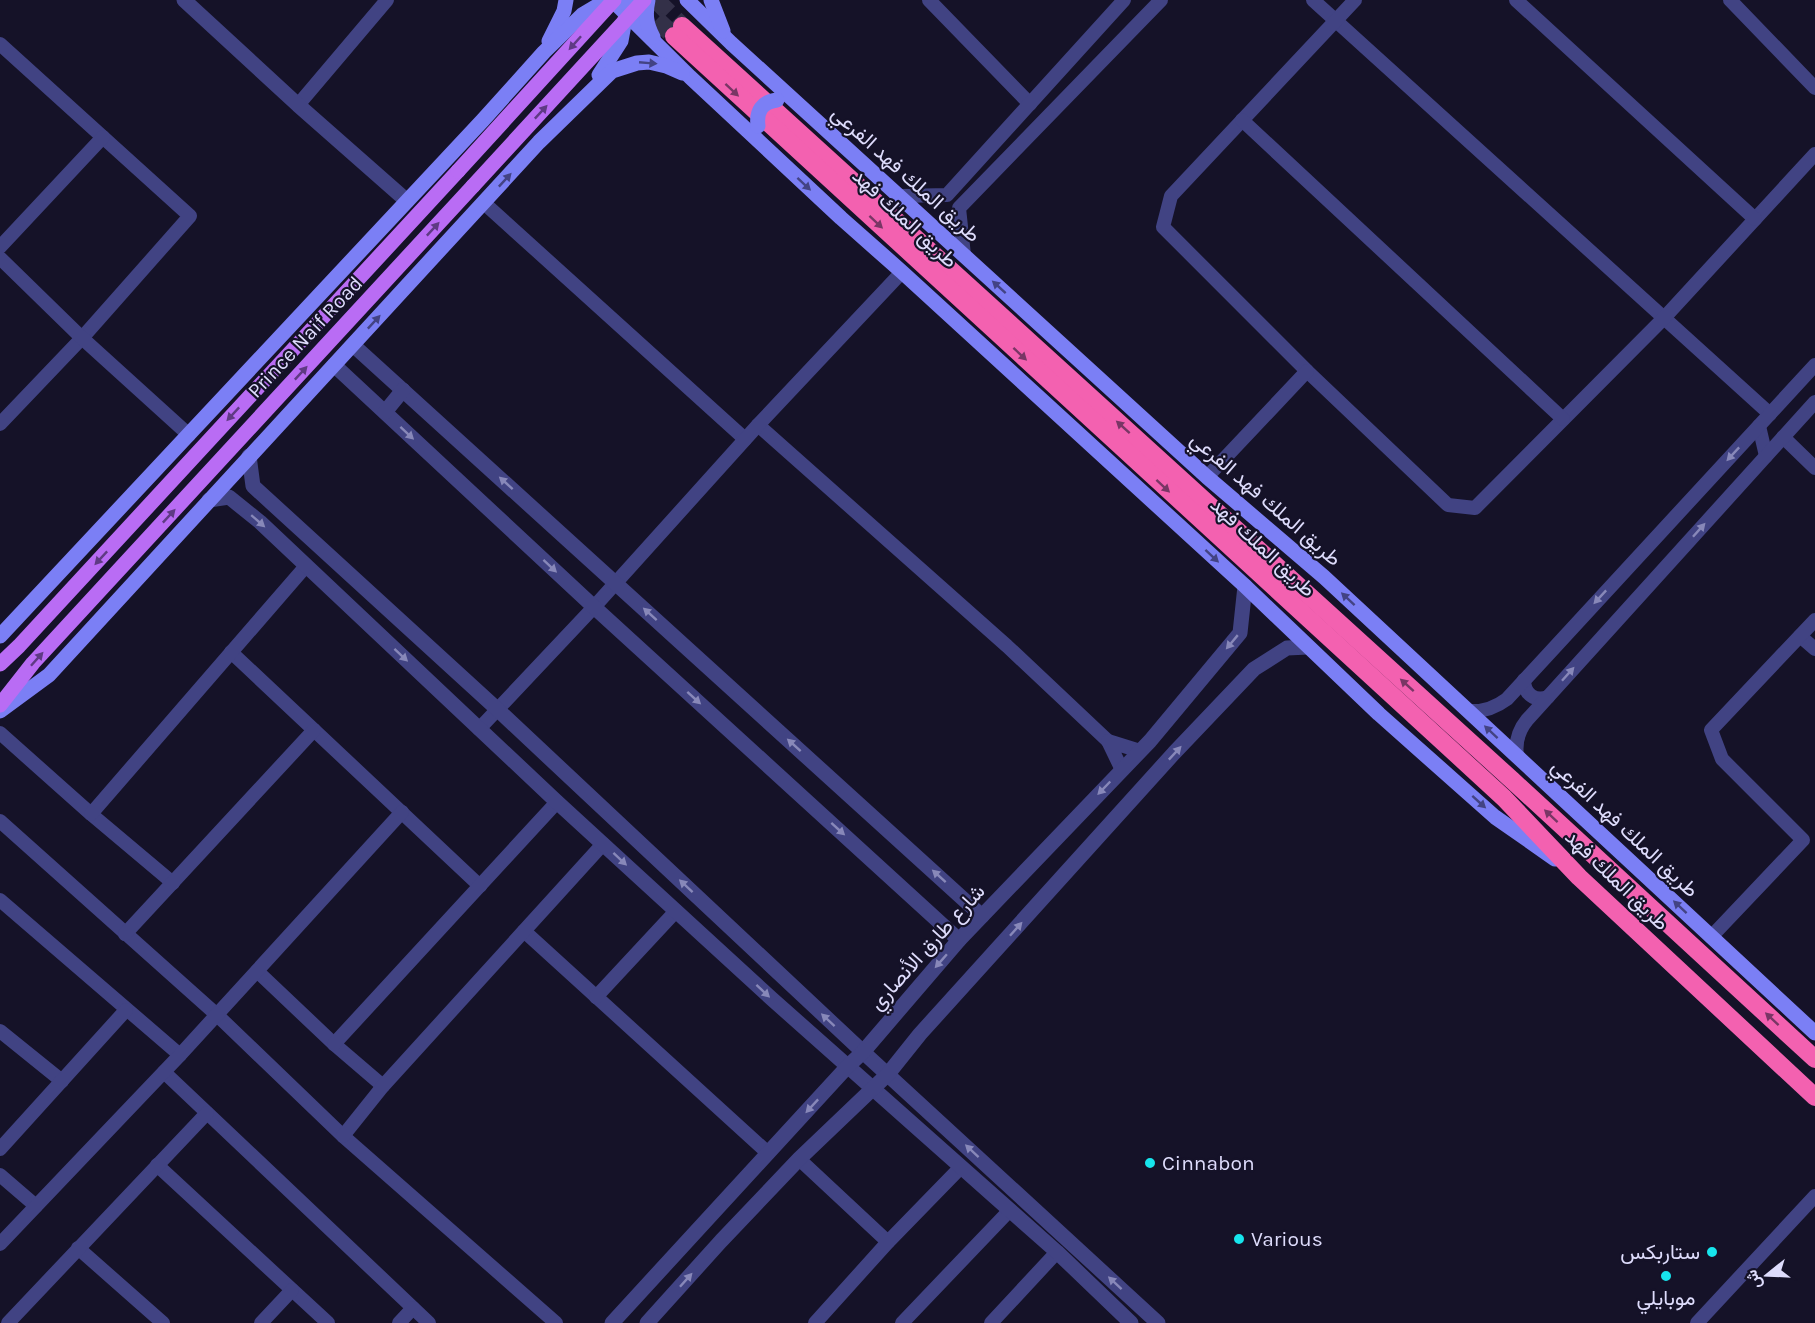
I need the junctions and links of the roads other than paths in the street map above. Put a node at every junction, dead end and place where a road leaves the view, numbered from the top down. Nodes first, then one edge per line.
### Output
1 (183, 0) edge
2 (387, 0) edge
3 (566, 0) edge
4 (646, 0) edge
5 (687, 0) edge
6 (711, 0) edge
7 (929, 0) edge
8 (1124, 0) edge
9 (1161, 0) edge
10 (1313, 0) edge
11 (1355, 0) edge
12 (1516, 0) edge
13 (1730, 0) edge
14 (623, 3) edge
15 (1336, 21) junction
16 (731, 43) junction
17 (0, 44) edge
18 (656, 44) junction
19 (544, 52) junction
20 (690, 77) junction
21 (1815, 88) edge
22 (581, 100) junction
23 (798, 103) junction
24 (1030, 104) junction
25 (298, 105) junction
26 (483, 120) junction
27 (1242, 120) junction
28 (103, 137) junction
29 (762, 144) junction
30 (1815, 154) edge
31 (526, 156) junction
32 (901, 196) junction
33 (407, 201) junction
34 (484, 203) junction
35 (1755, 219) junction
36 (0, 247) edge
37 (964, 255) junction
38 (0, 258) edge
39 (902, 272) junction
40 (1664, 318) junction
41 (82, 338) junction
42 (353, 345) junction
43 (334, 365) junction
44 (1815, 365) edge
45 (1307, 371) junction
46 (404, 390) junction
47 (1815, 402) edge
48 (385, 412) junction
49 (1770, 414) junction
50 (1563, 419) junction
51 (0, 424) edge
52 (758, 425) junction
53 (1759, 426) junction
54 (189, 435) junction
55 (1783, 437) junction
56 (745, 439) junction
57 (249, 456) junction
58 (1766, 456) junction
59 (1815, 468) edge
60 (1207, 477) junction
61 (209, 500) junction
62 (306, 566) junction
63 (615, 582) junction
64 (1245, 586) junction
65 (594, 607) junction
66 (1815, 620) edge
67 (0, 636) edge
68 (1800, 636) junction
69 (1308, 647) junction
70 (1815, 649) edge
71 (231, 652) junction
72 (0, 664) edge
73 (1524, 680) junction
74 (1548, 697) junction
75 (0, 705) edge
76 (497, 709) junction
77 (0, 711) edge
78 (1468, 711) junction
79 (479, 729) junction
80 (314, 730) junction
81 (0, 733) edge
82 (1108, 741) junction
83 (1140, 751) junction
84 (1517, 756) junction
85 (1122, 770) junction
86 (557, 802) junction
87 (402, 812) junction
88 (91, 814) junction
89 (0, 821) edge
90 (603, 844) junction
91 (1579, 877) junction
92 (173, 883) junction
93 (480, 886) junction
94 (2, 906) edge
95 (676, 911) junction
96 (982, 916) junction
97 (524, 931) junction
98 (125, 934) junction
99 (1712, 937) junction
100 (959, 940) junction
101 (257, 971) junction
102 (596, 997) junction
103 (126, 1010) junction
104 (217, 1015) junction
105 (0, 1031) edge
106 (1815, 1033) edge
107 (334, 1044) junction
108 (863, 1052) junction
109 (180, 1055) junction
110 (1815, 1059) edge
111 (848, 1066) junction
112 (164, 1072) junction
113 (888, 1074) junction
114 (1795, 1078) junction
115 (62, 1081) junction
116 (383, 1086) junction
117 (874, 1089) junction
118 (1815, 1097) edge
119 (1815, 1103) edge
120 (207, 1113) junction
121 (344, 1136) junction
122 (0, 1149) edge
123 (768, 1153) junction
124 (799, 1159) junction
125 (157, 1165) junction
126 (961, 1167) junction
127 (0, 1175) edge
128 (1815, 1196) edge
129 (36, 1206) junction
130 (1010, 1210) junction
131 (888, 1242) junction
132 (0, 1244) edge
133 (78, 1248) junction
134 (1057, 1252) junction
135 (292, 1290) junction
136 (413, 1308) junction
137 (8, 1323) edge
138 (163, 1323) edge
139 (261, 1323) edge
140 (328, 1323) edge
141 (399, 1323) edge
142 (429, 1323) edge
143 (556, 1323) edge
144 (612, 1323) edge
145 (647, 1323) edge
146 (815, 1323) edge
147 (902, 1323) edge
148 (991, 1323) edge
149 (1131, 1323) edge
150 (1158, 1323) edge
151 (1697, 1323) edge

1 - 25 street
2 - 25 street
3 - 19 main road
4 - 18 main road
75 -> 4 main road, Prince Naif Road, bridge
5 - 16 main road, طريق الملك فهد الفرعي
6 - 16 main road
7 - 24 street
8 - 24 street
9 - 37 street
10 - 15 street
11 - 15 street
12 - 35 street
13 - 21 street
14 - 18 main road
14 - 19 main road
14 - 22 main road
14 -> 72 main road, Prince Naif Road, bridge
15 - 27 street
15 - 40 street
16 - 23 main road, طريق الملك فهد الفرعي
17 - 28 street
18 - 20 main road
19 - 26 main road, Prince Naif Road
22 -> 20 main road
20 - 29 main road
22 - 31 main road, Prince Naif Road
23 - 29 main road, bridge
23 - 32 main road, طريق الملك فهد الفرعي
24 - 32 street
25 - 33 street
26 - 31 main road
26 - 33 main road, Prince Naif Road
27 - 45 street
27 - 50 street
28 - 36 street
28 - 41 street
29 -> 39 main road
30 - 35 street
34 -> 31 main road, Prince Naif Road
32 - 37 main road, طريق الملك فهد الفرعي
33 - 54 main road, Prince Naif Road
42 -> 34 main road, Prince Naif Road
34 - 56 street
35 - 40 street
60 -> 37 main road, طريق الملك فهد الفرعي
38 - 41 street
39 - 52 street
39 -> 64 main road
40 - 49 street
40 - 50 street
41 - 51 street
41 - 54 street
42 - 43 main road, Prince Naif Road
42 - 46 street
43 - 48 street
43 - 57 main road, Prince Naif Road
44 - 49 street
45 - 50 street
45 - 60 street
46 - 48 street
63 -> 46 street
47 - 55 street
48 -> 65 street
49 - 53 street
52 - 56 street
52 - 82 street
53 - 58 street
53 -> 73 street
54 - 67 main road, Prince Naif Road
55 - 58 street
55 - 59 street
56 - 63 street
57 - 61 main road, Prince Naif Road
57 - 76 street
74 -> 58 street
78 -> 60 main road, طريق الملك فهد الفرعي
61 -> 62 street
61 - 77 main road, Prince Naif Road
62 - 71 street
62 -> 79 street
63 - 65 street
96 -> 63 street
64 - 69 main road
64 -> 83 street, شارع طارق الأنصاري
65 - 76 street
65 -> 100 street
66 - 68 street
68 - 70 street
68 - 99 street
69 -> 91 main road
113 -> 69 street
71 - 80 street
71 - 88 street
73 - 74 street
73 - 78 street
74 - 84 street
76 - 79 street
108 -> 76 street
84 -> 78 main road, طريق الملك فهد الفرعي
79 - 86 street
80 - 87 street
80 - 92 street
81 - 88 street
82 - 83 street
82 - 85 street
83 - 85 street, شارع طارق الأنصاري
99 -> 84 main road, طريق الملك فهد الفرعي
85 -> 96 street, شارع طارق الأنصاري
86 - 90 street
86 - 93 street
87 - 93 street
87 - 101 street
88 - 92 street
89 - 98 street
90 -> 95 street
90 - 97 street
110 -> 91 highway, طريق الملك فهد
91 - 114 highway, طريق الملك فهد
92 - 98 street
93 - 107 street
94 - 103 street
95 - 102 street
95 -> 111 street
96 - 100 street, شارع طارق الأنصاري
97 - 102 street
97 - 116 street
98 - 104 street
99 - 106 main road, طريق الملك فهد الفرعي
100 -> 108 street, شارع طارق الأنصاري
101 - 104 street
101 - 107 street
102 - 123 street
103 - 109 street
103 - 115 street
104 - 109 street
104 - 121 street
105 - 115 street
107 - 116 street
108 - 111 street, شارع طارق الأنصاري
108 - 113 street
109 - 112 street
111 - 117 street
111 -> 123 street, شارع طارق الأنصاري
112 - 120 street
112 - 129 street
113 - 117 street
150 -> 113 street
114 - 118 highway, طريق الملك فهد
114 - 119 main road
115 - 122 street
116 - 121 street
117 - 124 street
117 - 126 street
120 - 125 street
120 - 136 street
121 - 143 street
123 - 144 street, شارع طارق الأنصاري
124 - 131 street
145 -> 124 street
125 - 133 street
125 - 135 street
126 - 130 street
126 - 131 street
127 - 129 street
128 - 151 street
129 - 132 street
130 - 134 street
130 - 147 street
131 - 146 street
133 - 137 street
133 - 138 street
134 - 148 street
134 - 149 street
135 - 139 street
135 - 140 street
136 - 141 street
136 - 142 street

